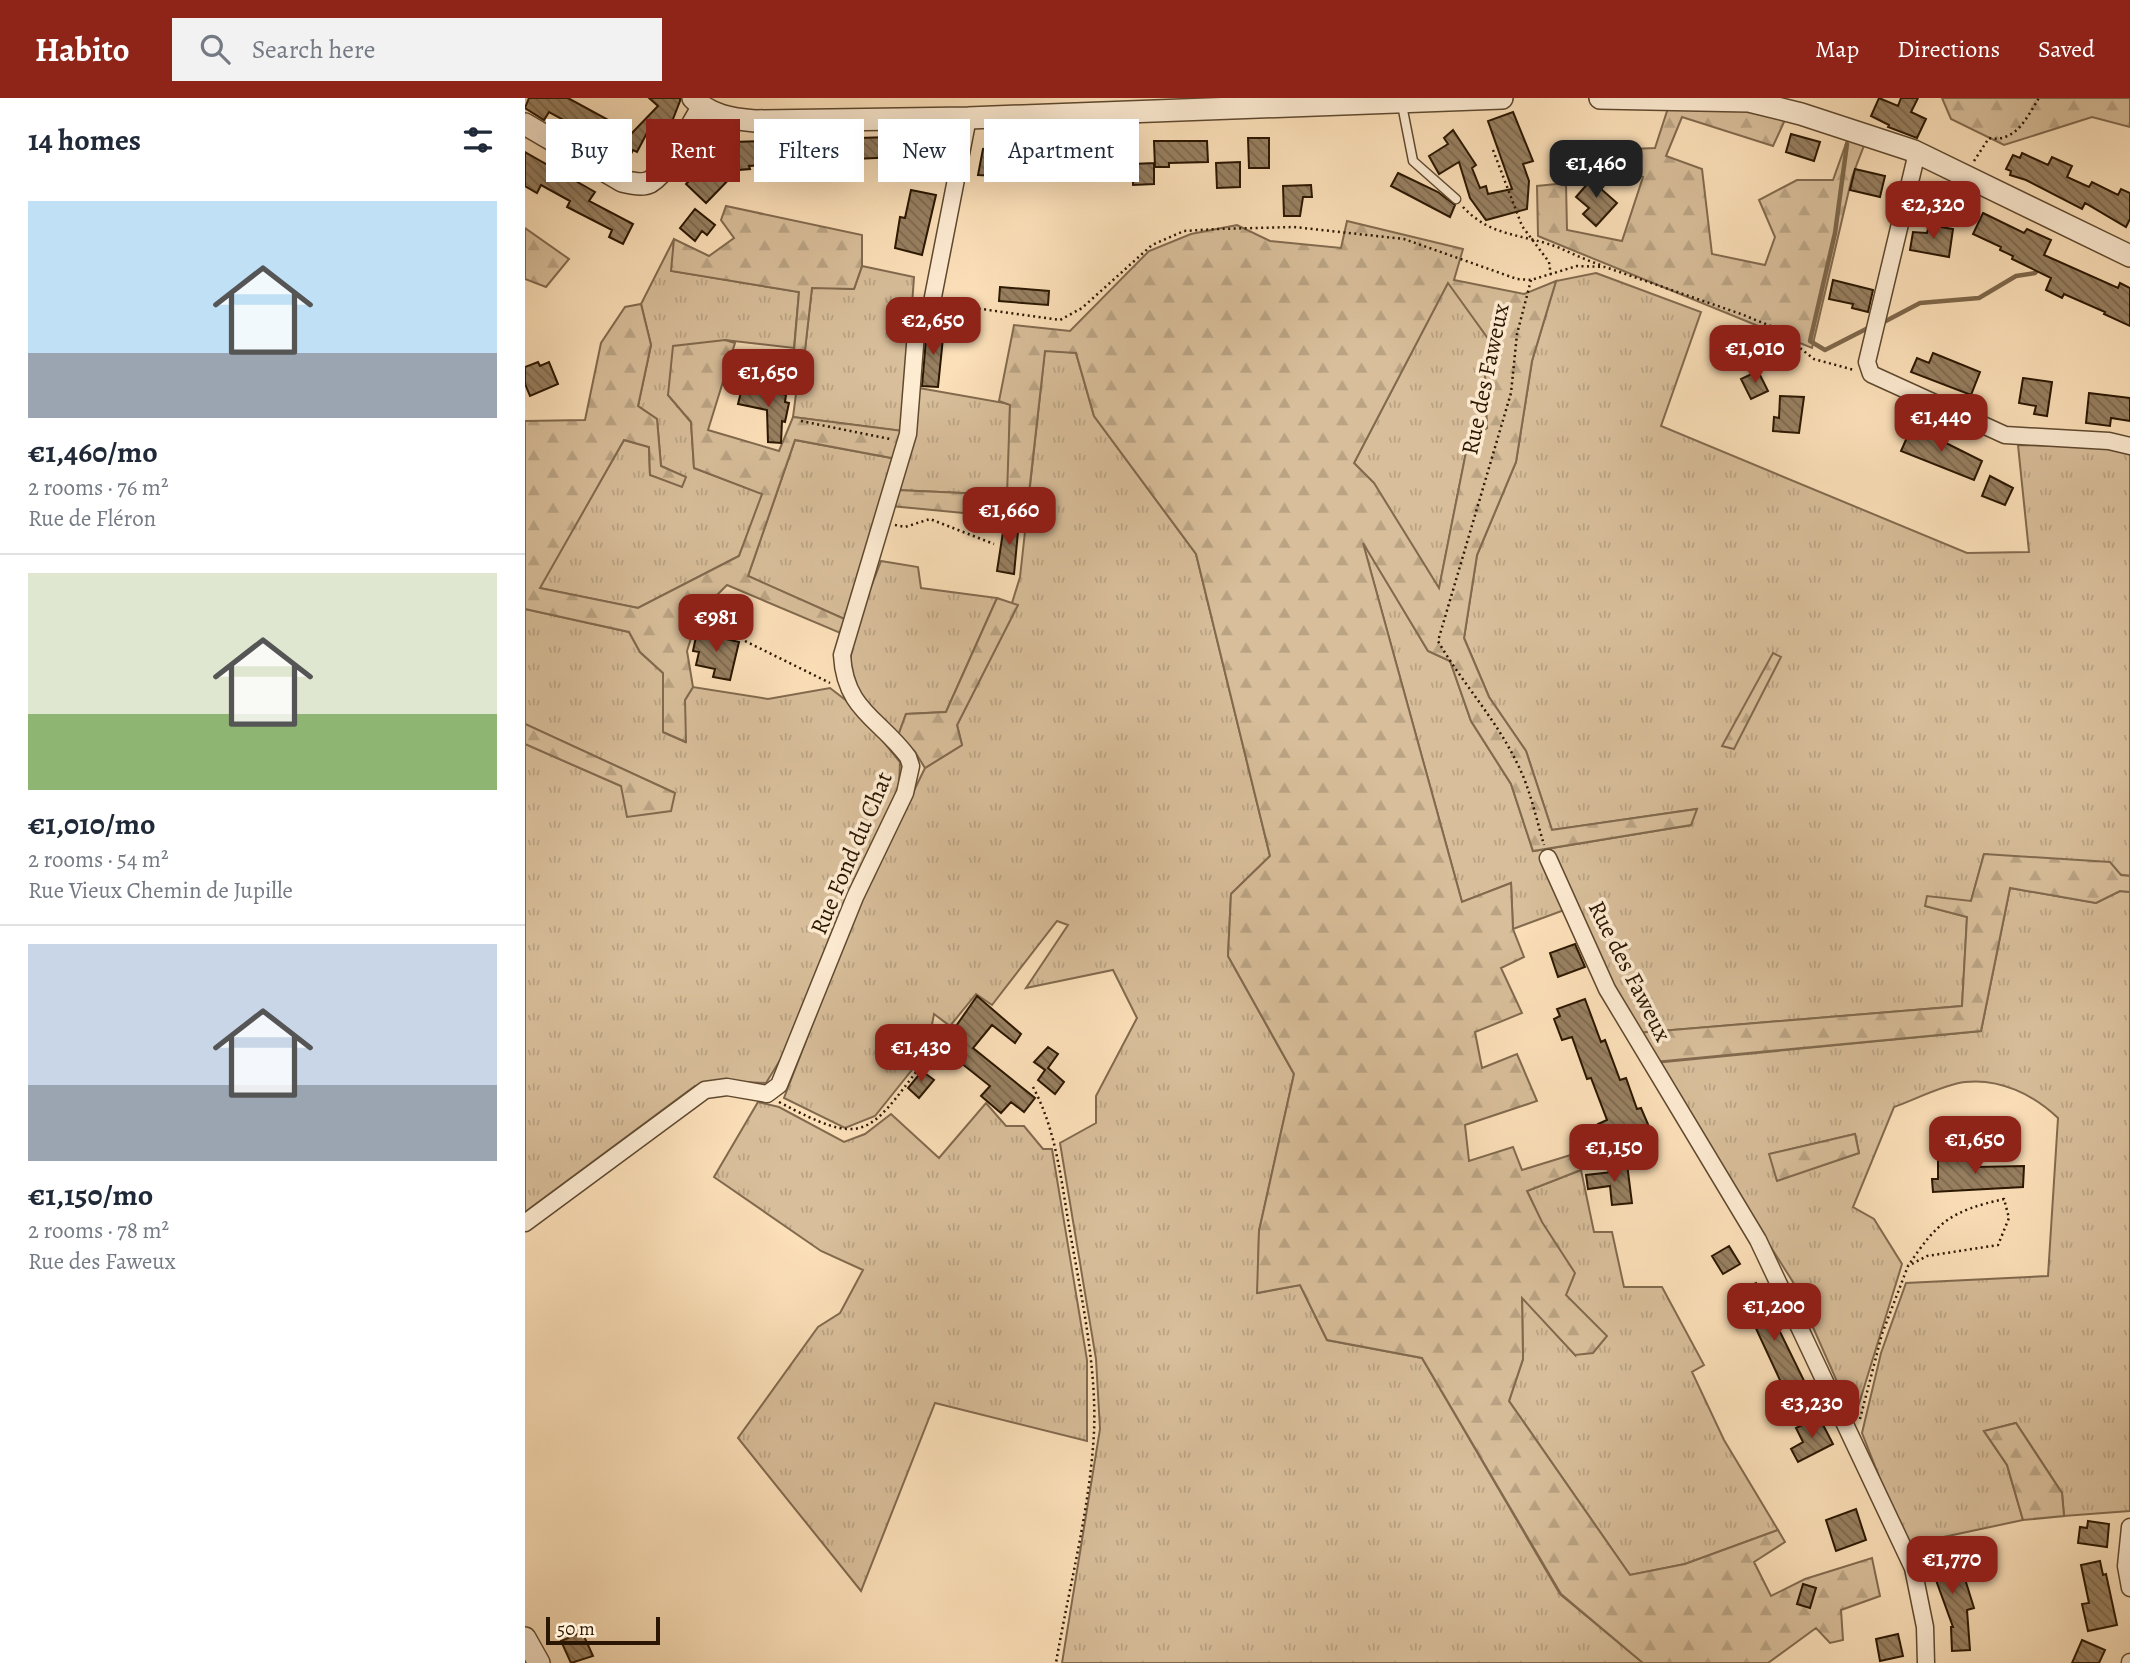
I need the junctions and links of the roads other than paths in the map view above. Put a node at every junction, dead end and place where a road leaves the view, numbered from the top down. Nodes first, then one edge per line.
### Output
1 (1502, 98) edge
2 (1600, 98) edge
3 (699, 101) edge
4 (1402, 102) junction
5 (968, 118) junction
6 (525, 124) edge
7 (1914, 151) junction
8 (1456, 199) road end
9 (2130, 256) edge
10 (2130, 446) edge
11 (1548, 858) road end
12 (525, 1223) edge
13 (2130, 1527) edge
14 (2130, 1588) edge
15 (525, 1638) edge
16 (539, 1663) edge
17 (1926, 1663) edge

1 - 4 street
2 - 7 street
3 - 5 street
3 - 6 street
4 - 5 street
4 - 8 lane
5 - 12 street, Rue Fond du Chat
7 - 9 street
7 - 10 street
11 - 17 street, Rue des Faweux
13 - 14 street
15 - 16 street

